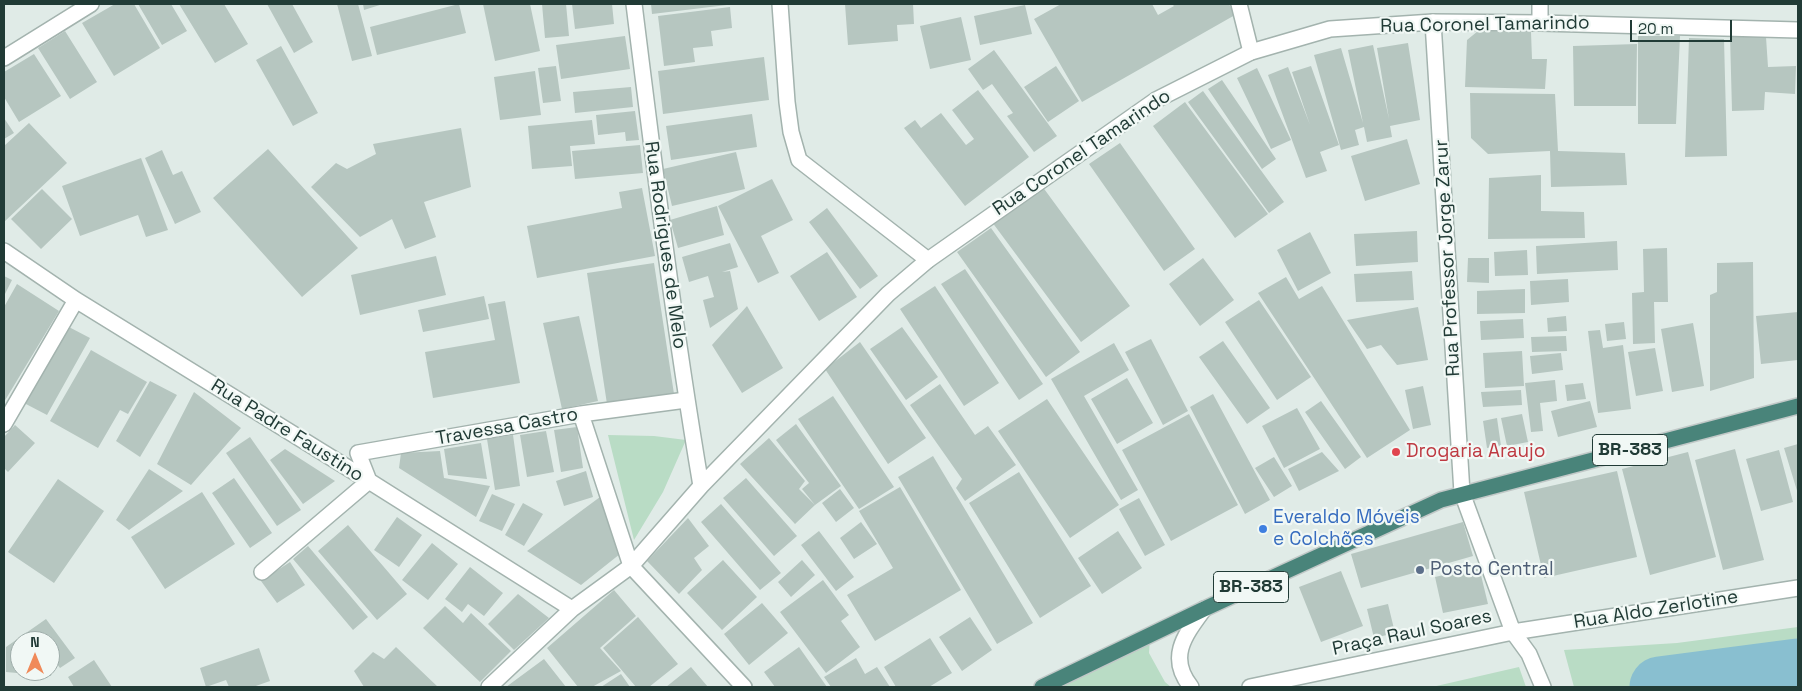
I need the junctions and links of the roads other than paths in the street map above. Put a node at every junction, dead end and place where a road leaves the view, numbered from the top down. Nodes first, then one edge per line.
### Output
1 (91, 4) edge
2 (634, 4) edge
3 (780, 4) edge
4 (1239, 4) edge
5 (1540, 4) edge
6 (1433, 22) junction
7 (1540, 23) junction
8 (1798, 30) edge
9 (1251, 52) junction
10 (4, 58) edge
11 (4, 251) edge
12 (928, 260) junction
13 (76, 300) junction
14 (686, 400) junction
15 (1798, 406) edge
16 (581, 414) junction
17 (4, 424) edge
18 (369, 481) junction
19 (701, 486) junction
20 (1462, 493) junction
21 (631, 566) junction
22 (262, 572) dead end
23 (1798, 588) edge
24 (1204, 609) junction
25 (572, 610) junction
26 (1513, 632) junction
27 (488, 687) edge
28 (744, 687) edge
29 (1042, 687) edge
30 (1191, 687) edge
31 (1250, 687) edge
32 (1543, 687) edge

1 - 10 street
2 - 14 street, Rua Rodrigues de Melo
3 - 12 street
4 - 9 street
5 - 7 street
6 - 7 street, Rua Coronel Tamarindo
6 - 9 street, Rua Coronel Tamarindo
6 - 20 street, Rua Professor Jorge Zarur
7 - 8 street, Rua Coronel Tamarindo
9 - 12 street, Rua Coronel Tamarindo
11 - 13 street, Rua Padre Faustino
12 - 19 street, Rua Coronel Tamarindo
13 - 17 street
13 - 18 street, Rua Padre Faustino
14 - 16 street, Travessa Castro
14 - 19 street, Rua Rodrigues de Melo
15 - 20 highway, BR-383
16 - 18 street, Travessa Castro
16 - 21 street
18 - 22 street
18 - 25 street, Rua Padre Faustino
19 - 21 street, Rua Coronel Tamarindo
20 - 24 highway, BR-383
20 - 26 street, Praça Raul Soares
21 - 25 street, Rua Coronel Tamarindo
21 - 28 street
23 - 26 street, Rua Aldo Zerlotine
24 - 29 highway, BR-383
24 - 30 street
25 - 27 street, Rua Coronel Tamarindo
26 - 31 street, Praça Raul Soares
26 - 32 street

